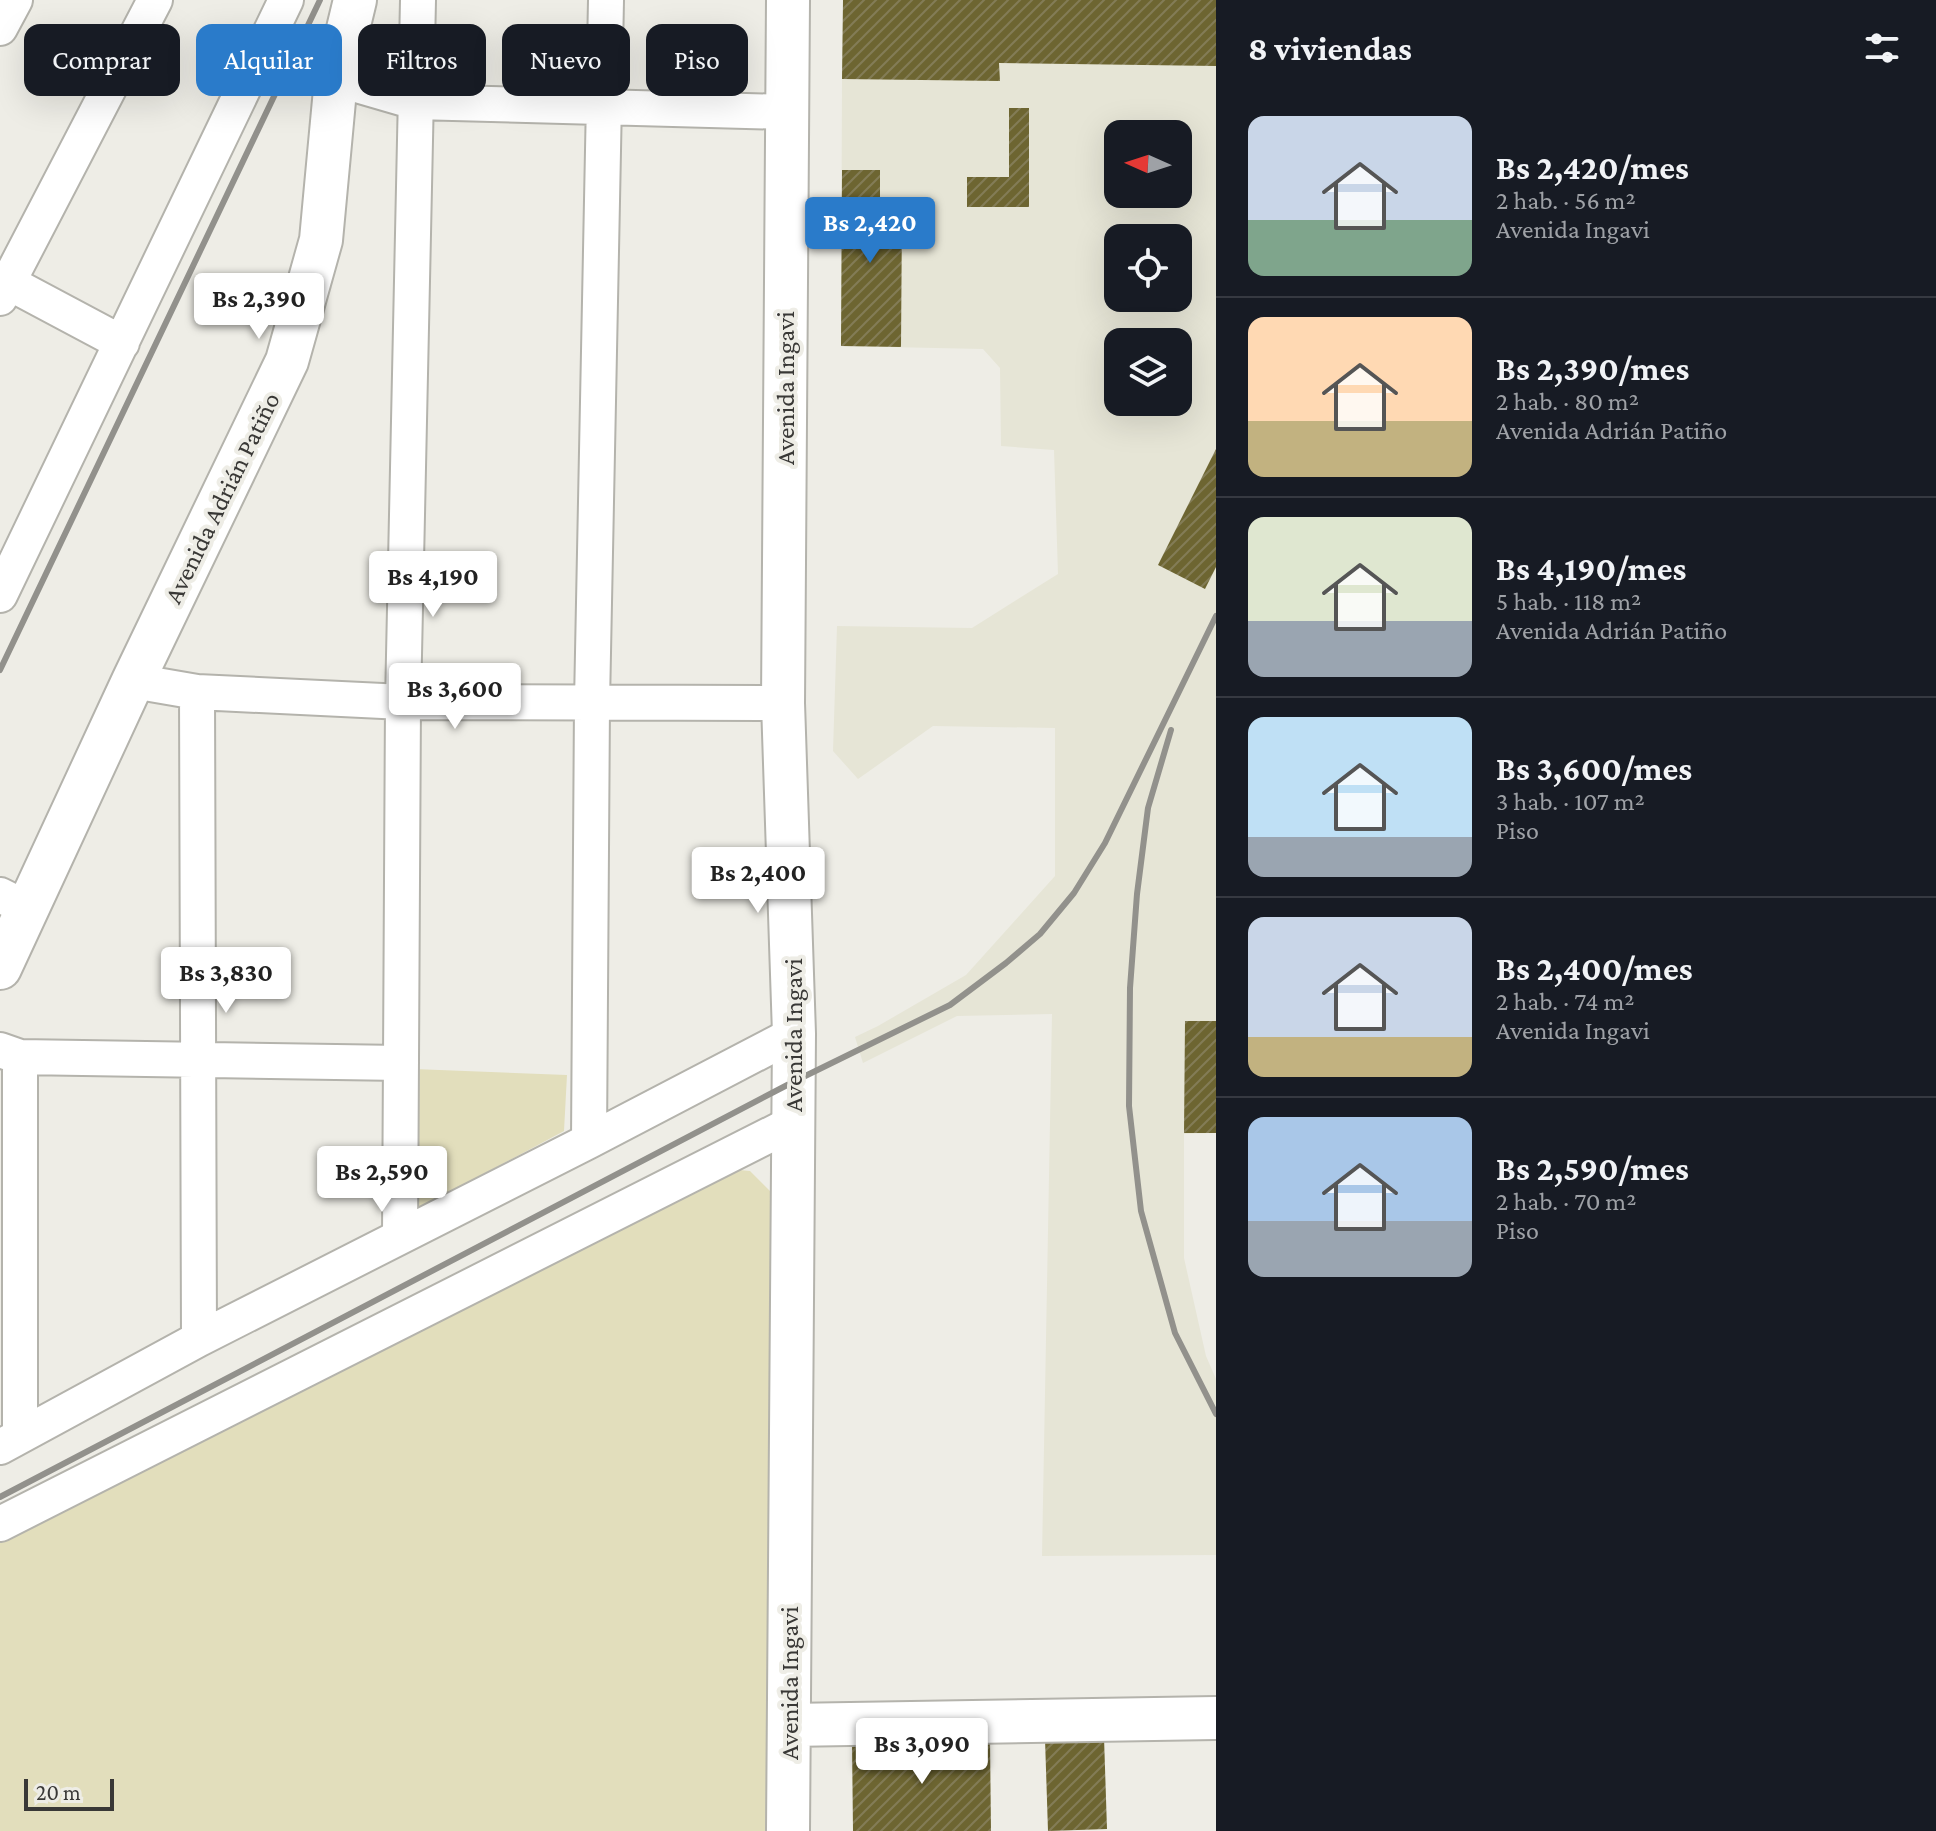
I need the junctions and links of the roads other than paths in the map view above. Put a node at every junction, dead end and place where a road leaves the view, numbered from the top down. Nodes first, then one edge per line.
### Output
1 (15, 0) edge
2 (155, 0) edge
3 (286, 0) edge
4 (355, 0) edge
5 (418, 0) edge
6 (606, 0) edge
7 (788, 0) edge
8 (0, 28) edge
9 (342, 54) edge
10 (342, 81) edge
11 (334, 96) edge
12 (415, 102) junction
13 (603, 107) junction
14 (786, 112) junction
15 (2, 286) edge
16 (122, 343) junction
17 (0, 595) edge
18 (133, 681) junction
19 (197, 692) junction
20 (403, 702) junction
21 (592, 703) junction
22 (783, 703) junction
23 (14, 902) edge
24 (0, 968) edge
25 (794, 1034) junction
26 (10, 1054) edge
27 (197, 1060) junction
28 (401, 1063) junction
29 (793, 1123) junction
30 (589, 1141) junction
31 (400, 1237) junction
32 (10, 1320) edge
33 (199, 1339) junction
34 (10, 1441) edge
35 (0, 1524) edge
36 (1216, 1718) edge
37 (789, 1725) junction
38 (788, 1831) edge

1 - 8 street
2 - 15 street
3 - 16 street
4 - 9 street, Avenida Adrián Patiño
5 - 12 street
6 - 13 street
7 - 14 street, Avenida Ingavi
10 - 12 street
11 - 18 street, Avenida Adrián Patiño
12 - 13 street
12 - 20 street
13 - 14 street
13 - 21 street
14 - 22 street, Avenida Ingavi
15 - 16 street
16 - 17 street
18 - 19 street
18 - 23 street, Avenida Adrián Patiño
19 - 20 street
19 - 27 street
20 - 21 street
20 - 28 street
21 - 22 street
21 - 30 street
22 - 25 street, Avenida Ingavi
23 - 24 street, Avenida Adrián Patiño
25 - 29 street, Avenida Ingavi
25 - 30 street
26 - 27 street
26 - 32 street
27 - 28 street
27 - 33 street
28 - 31 street
29 - 35 street
29 - 37 street, Avenida Ingavi
30 - 31 street
31 - 33 street
32 - 34 street
33 - 34 street
36 - 37 street
37 - 38 street, Avenida Ingavi

